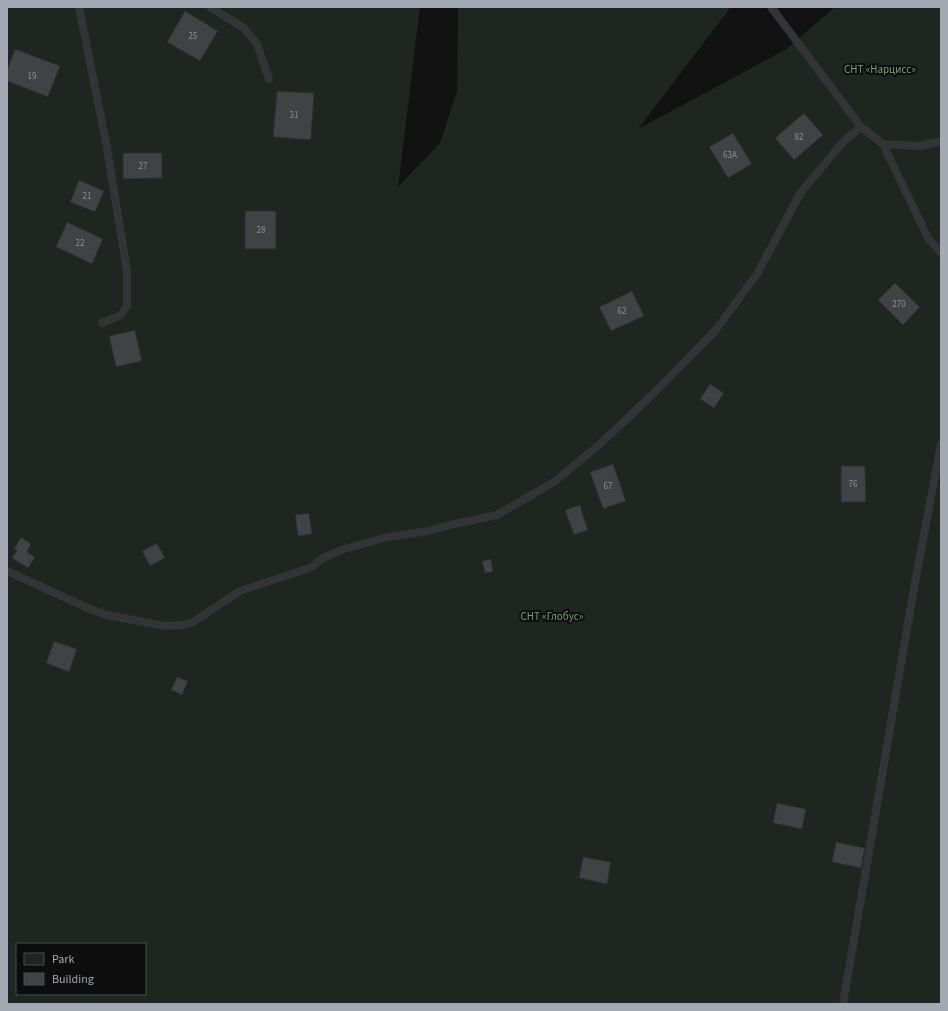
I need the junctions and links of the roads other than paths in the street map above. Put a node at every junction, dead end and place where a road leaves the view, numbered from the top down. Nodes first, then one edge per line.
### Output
1 (79, 7) edge
2 (210, 7) edge
3 (772, 7) edge
4 (269, 79) dead end
5 (861, 127) junction
6 (941, 141) edge
7 (883, 144) junction
8 (941, 253) edge
9 (102, 322) dead end
10 (941, 444) edge
11 (7, 571) edge
12 (843, 1004) edge

1 - 9 lane
2 - 4 lane
3 - 5 lane
5 - 7 lane
5 - 11 lane
6 - 7 lane
7 - 8 lane
10 - 12 lane

